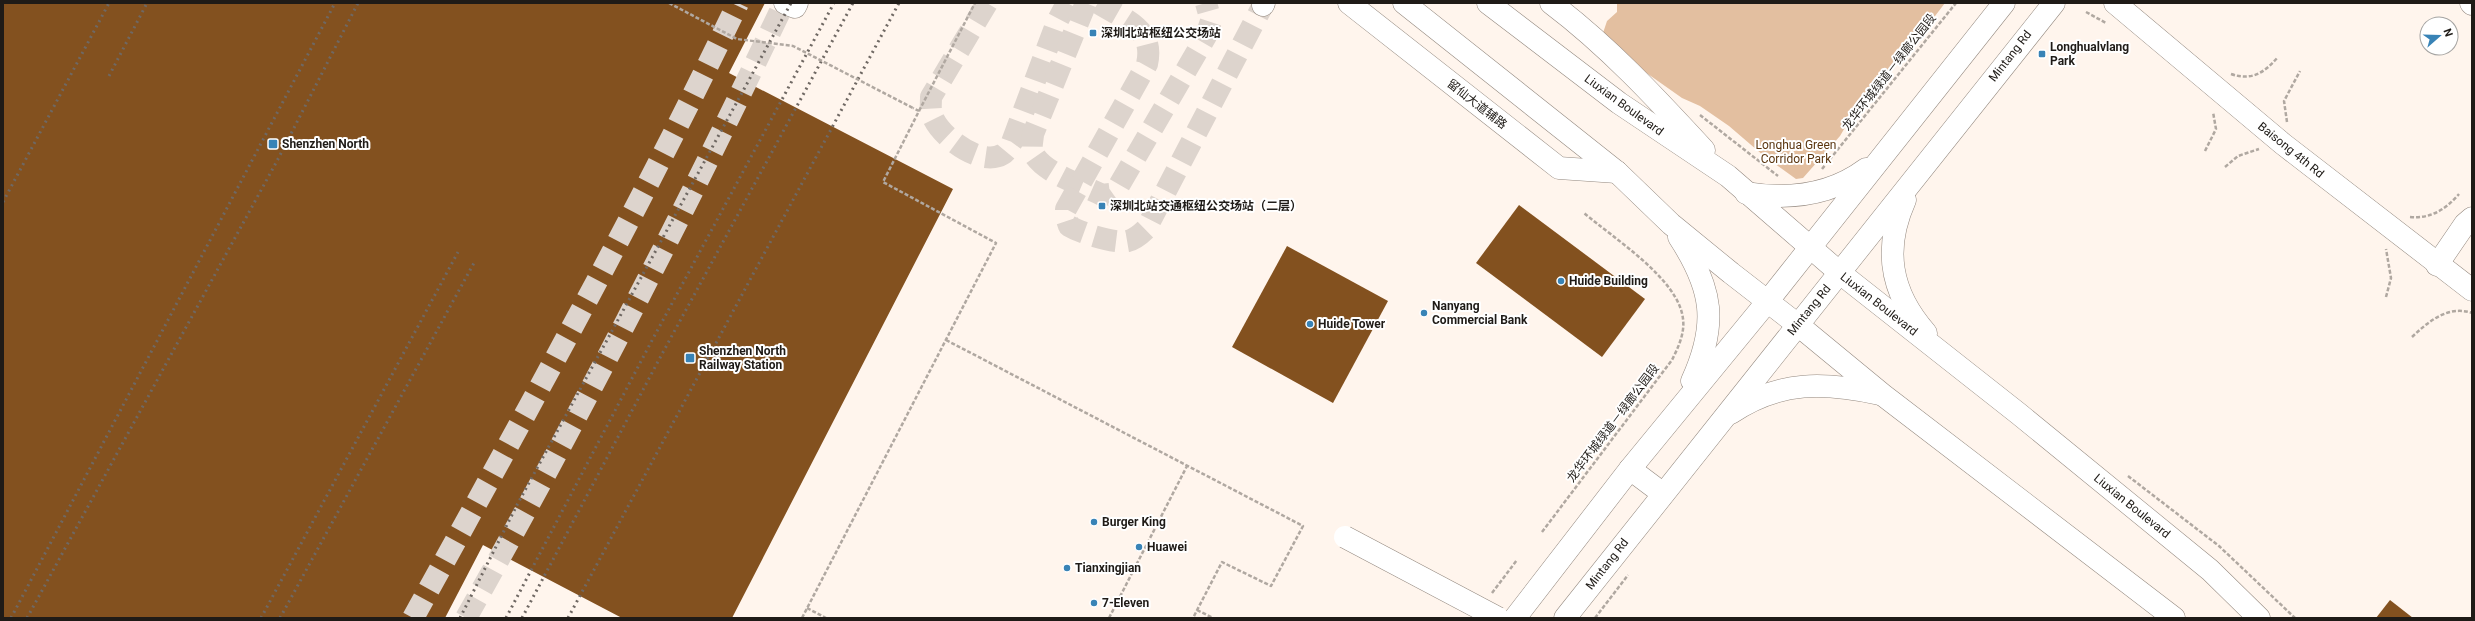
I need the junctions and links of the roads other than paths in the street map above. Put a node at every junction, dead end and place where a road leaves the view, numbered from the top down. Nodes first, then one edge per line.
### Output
1 (785, 3) edge
2 (797, 3) edge
3 (1349, 3) edge
4 (1404, 3) edge
5 (1488, 3) edge
6 (1551, 3) edge
7 (2004, 3) edge
8 (2054, 3) edge
9 (2115, 3) edge
10 (1881, 157) junction
11 (1617, 172) junction
12 (1728, 176) junction
13 (1915, 177) junction
14 (1746, 193) junction
15 (2469, 221) edge
16 (1671, 224) junction
17 (1810, 248) junction
18 (2437, 265) junction
19 (1840, 273) junction
20 (2472, 290) edge
21 (1767, 302) junction
22 (1798, 325) junction
23 (1951, 360) junction
24 (1883, 395) junction
25 (1680, 406) junction
26 (1719, 422) junction
27 (1630, 469) junction
28 (1662, 493) junction
29 (1346, 537) dead end
30 (1498, 618) edge
31 (1515, 618) edge
32 (1565, 618) edge
33 (2174, 618) edge
34 (2259, 618) edge

1 - 2 main road
3 - 11 main road, 留仙大道辅路
4 - 11 main road
5 - 12 main road, Liuxian Boulevard
6 - 12 main road
7 - 10 main road
8 - 13 main road, Mintang Rd
9 - 18 main road, Baisong 4th Rd
10 - 14 main road
10 - 17 main road
11 - 16 main road
12 - 14 main road, Liuxian Boulevard
13 - 19 main road, Mintang Rd
13 - 23 main road
14 - 17 main road, Liuxian Boulevard
15 - 18 main road
16 - 21 main road
16 - 25 main road
17 - 19 main road, Liuxian Boulevard
17 - 21 main road
18 - 20 main road, Baisong 4th Rd
19 - 22 main road, Mintang Rd
19 - 23 main road, Liuxian Boulevard
21 - 22 main road
21 - 25 main road
22 - 24 main road
22 - 26 main road, Mintang Rd
23 - 34 main road, Liuxian Boulevard
24 - 26 main road
24 - 33 main road
25 - 27 main road
26 - 28 main road, Mintang Rd
27 - 28 main road
27 - 31 main road
28 - 32 main road, Mintang Rd
29 - 30 main road, bridge

